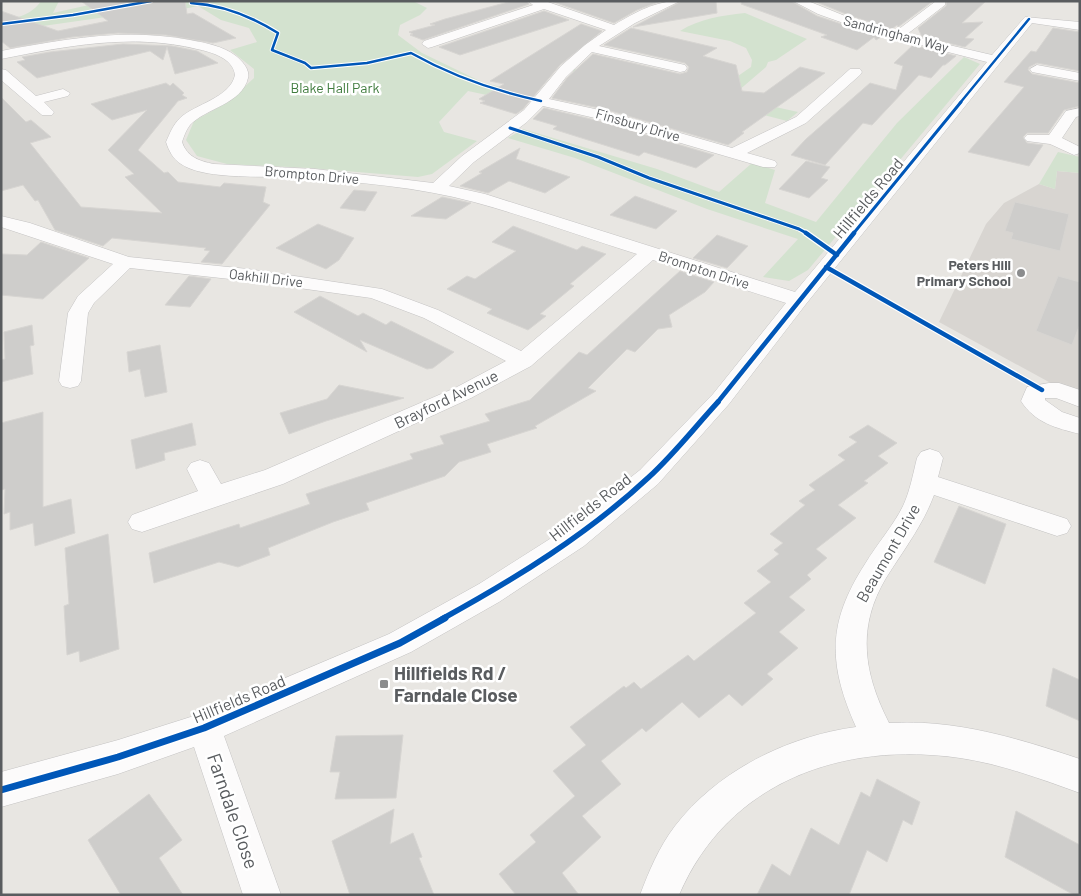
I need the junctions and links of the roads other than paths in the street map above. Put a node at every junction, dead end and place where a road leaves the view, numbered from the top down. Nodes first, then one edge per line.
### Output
1 (675, 1) edge
2 (798, 1) edge
3 (538, 3) edge
4 (921, 5) dead end
5 (1080, 26) edge
6 (617, 30) junction
7 (897, 36) junction
8 (428, 44) dead end
9 (589, 48) junction
10 (672, 54) dead end
11 (1, 55) edge
12 (996, 60) junction
13 (655, 62) junction
14 (680, 68) dead end
15 (1037, 69) dead end
16 (1, 73) edge
17 (828, 77) dead end
18 (1080, 77) edge
19 (63, 93) dead end
20 (32, 101) junction
21 (541, 101) junction
22 (47, 112) dead end
23 (1080, 112) edge
24 (1032, 138) dead end
25 (1053, 140) junction
26 (1074, 150) dead end
27 (734, 153) junction
28 (769, 164) dead end
29 (438, 188) junction
30 (1, 221) edge
31 (650, 253) junction
32 (126, 262) junction
33 (799, 300) junction
34 (523, 361) junction
35 (70, 381) dead end
36 (1080, 399) edge
37 (1080, 426) edge
38 (200, 469) dead end
39 (214, 496) junction
40 (142, 522) dead end
41 (1057, 526) dead end
42 (204, 728) junction
43 (879, 740) junction
44 (1080, 776) edge
45 (1, 790) edge
46 (262, 895) edge
47 (659, 895) edge

1 - 6 street
2 - 7 street, Sandringham Way
3 - 6 street
3 - 8 street
4 - 7 street
5 - 12 street, Hillfields Road
6 - 9 street
7 - 12 street, Sandringham Way
9 - 13 street
9 - 21 street
10 - 13 street
11 - 29 street, Brompton Drive
12 - 33 street, Hillfields Road
13 - 14 street
15 - 18 street
16 - 20 street
17 - 27 street
19 - 20 street
20 - 22 street
21 - 27 street, Finsbury Drive
21 - 29 street
23 - 25 street
24 - 25 street
25 - 26 street
27 - 28 street, Finsbury Drive
29 - 31 street, Brompton Drive
30 - 32 street, Oakhill Drive
31 - 33 street, Brompton Drive
31 - 34 street, Brayford Avenue
32 - 34 street, Oakhill Drive
32 - 35 street
33 - 42 street, Hillfields Road
34 - 39 street, Brayford Avenue
36 - 37 street
38 - 39 street
39 - 40 street, Brayford Avenue
41 - 43 street, Beaumont Drive
42 - 45 street, Hillfields Road
42 - 46 street, Farndale Close
43 - 44 street
43 - 47 street

